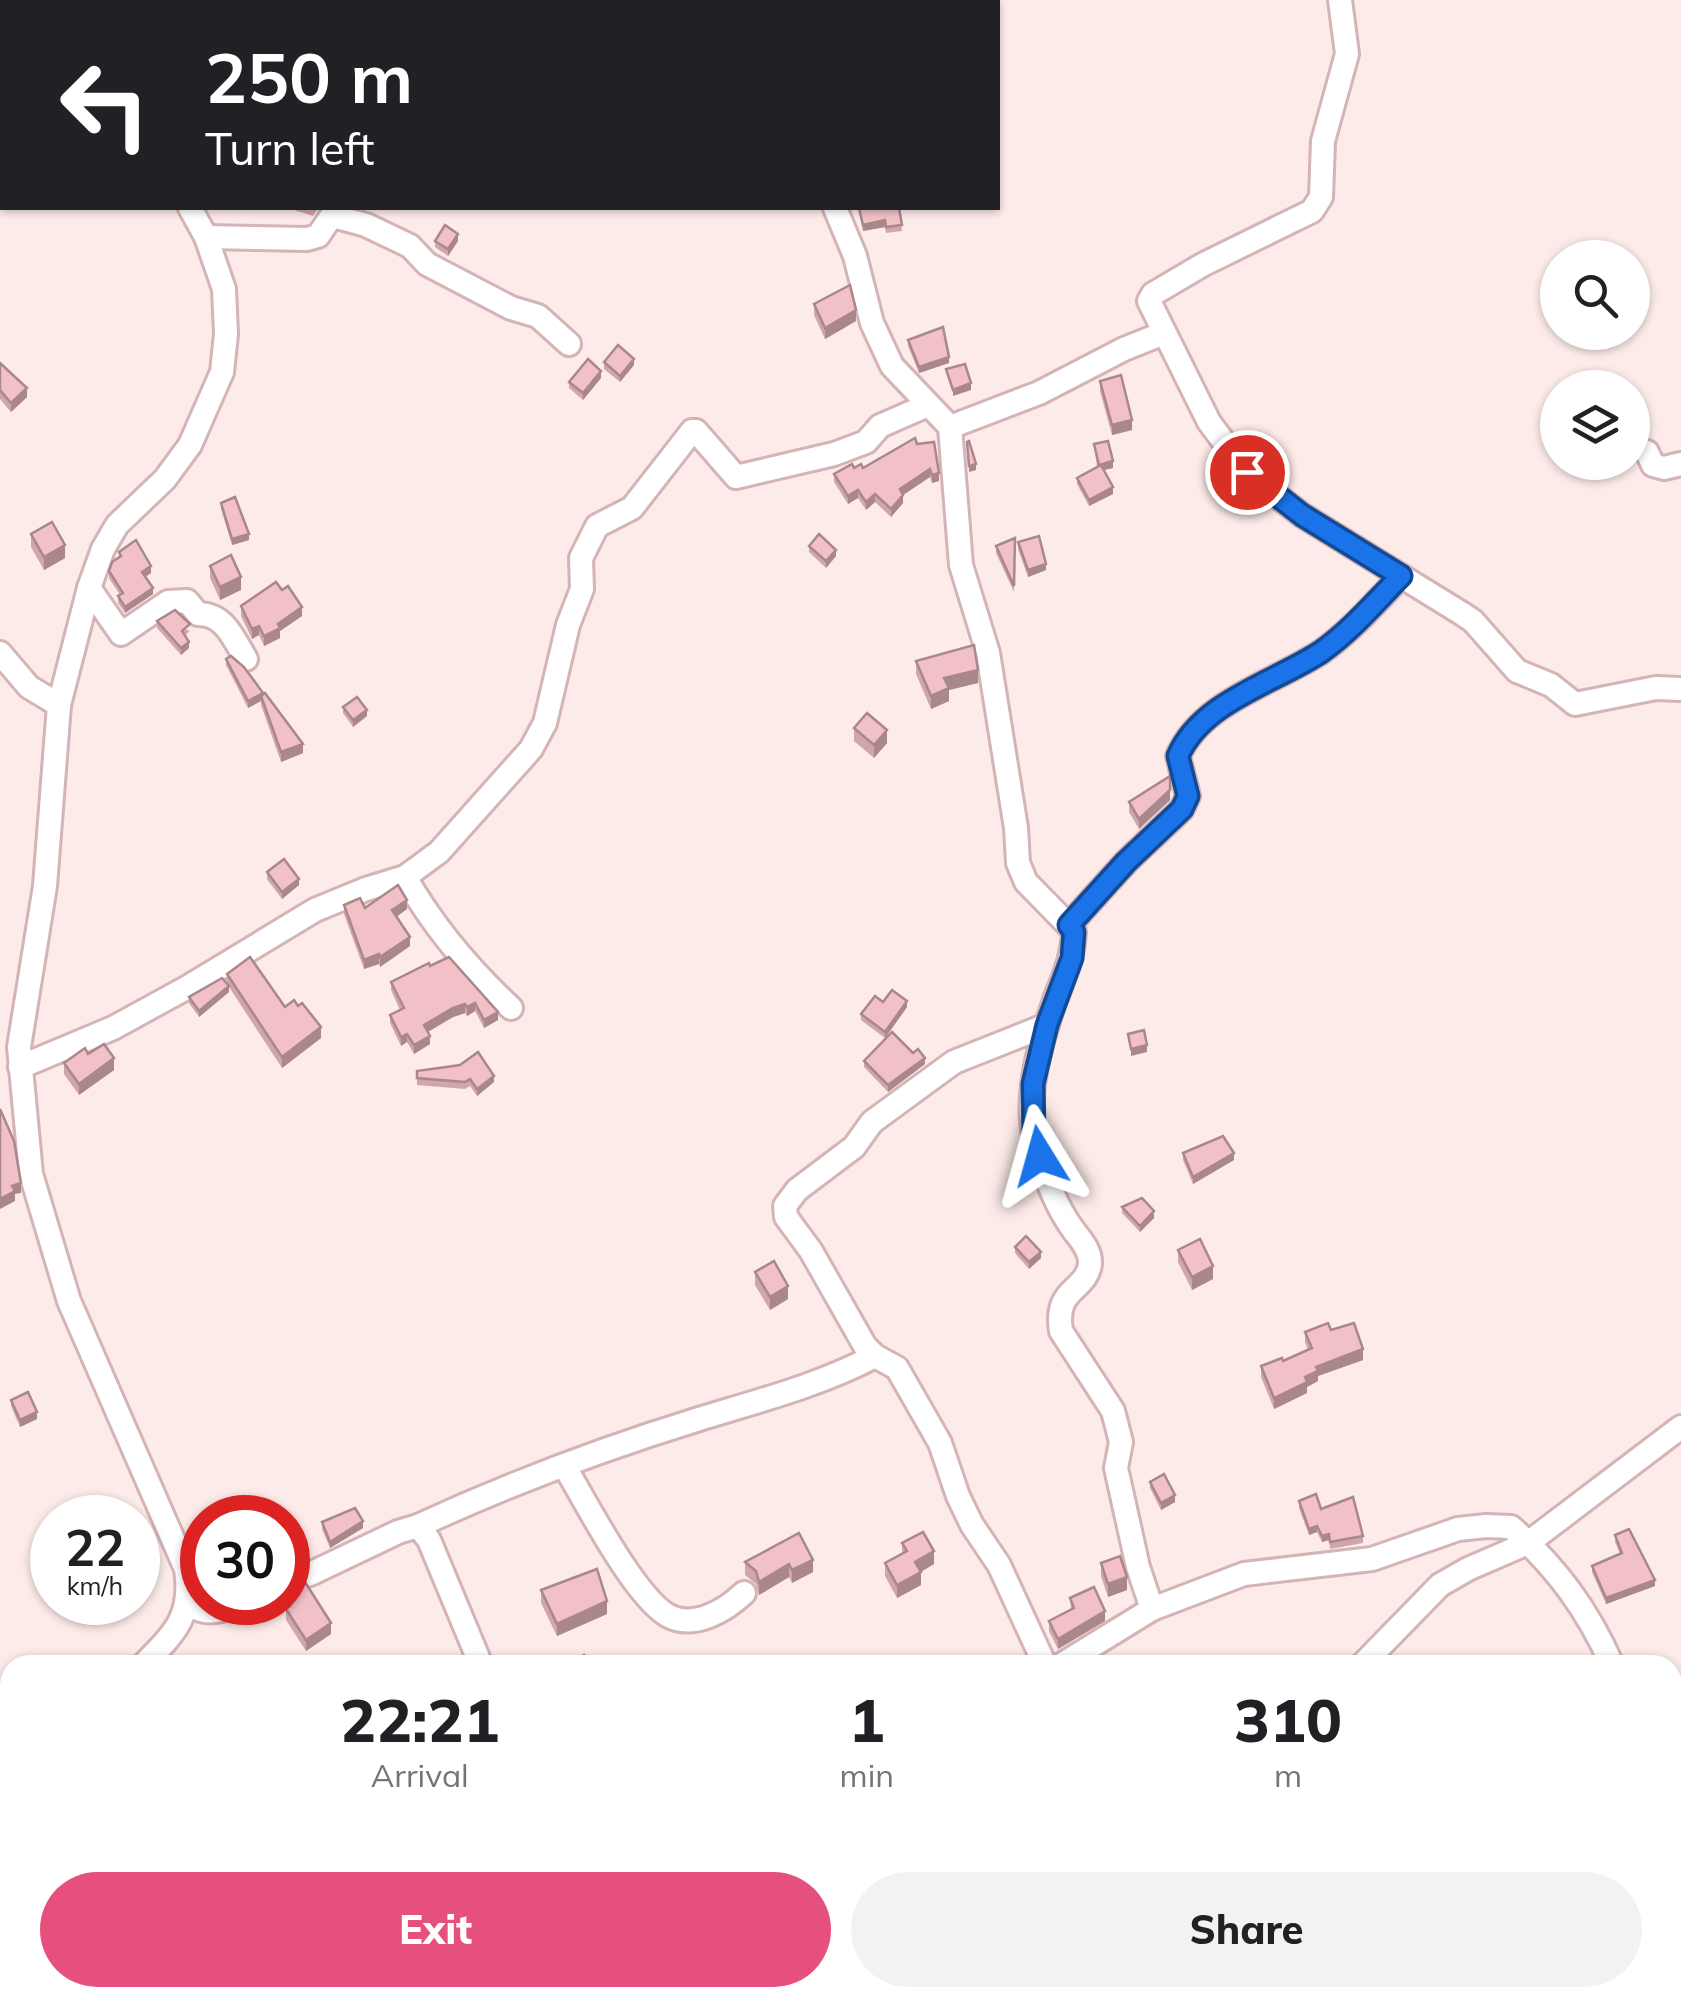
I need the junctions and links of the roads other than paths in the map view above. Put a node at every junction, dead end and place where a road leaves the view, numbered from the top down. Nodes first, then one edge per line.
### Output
1 (1340, 0) edge
2 (191, 210) edge
3 (836, 210) edge
4 (335, 212) edge
5 (206, 236) junction
6 (1164, 333) junction
7 (569, 344) dead end
8 (928, 405) junction
9 (950, 427) junction
10 (1650, 459) edge
11 (1681, 464) edge
12 (1401, 576) junction
13 (88, 588) junction
14 (0, 653) edge
15 (246, 658) dead end
16 (1681, 689) edge
17 (58, 704) junction
18 (405, 877) junction
19 (1069, 925) junction
20 (511, 1008) dead end
21 (1047, 1025) junction
22 (13, 1050) edge
23 (875, 1356) junction
24 (1681, 1428) edge
25 (565, 1467) junction
26 (418, 1526) junction
27 (1528, 1543) junction
28 (180, 1553) edge
29 (310, 1574) edge
30 (744, 1593) dead end
31 (1152, 1609) junction
32 (180, 1621) edge
33 (152, 1655) edge
34 (477, 1655) edge
35 (1040, 1655) edge
36 (1076, 1655) edge
37 (1372, 1655) edge
38 (1608, 1655) edge

1 - 6 street
2 - 5 street
3 - 8 street
4 - 5 street
4 - 7 street
5 - 13 street
6 - 9 street
6 - 12 street
8 - 9 street
8 - 18 street
9 - 19 street
10 - 11 street
12 - 16 street
12 - 19 street
13 - 15 street
13 - 17 street
14 - 17 street
17 - 22 street
18 - 20 street
18 - 22 street
19 - 21 street
21 - 23 street
21 - 31 street
22 - 28 street
23 - 25 street
23 - 35 street
24 - 27 street
25 - 26 street
25 - 30 street
26 - 29 street
26 - 34 street
27 - 31 street
27 - 37 street
27 - 38 street
31 - 36 street
32 - 33 street

